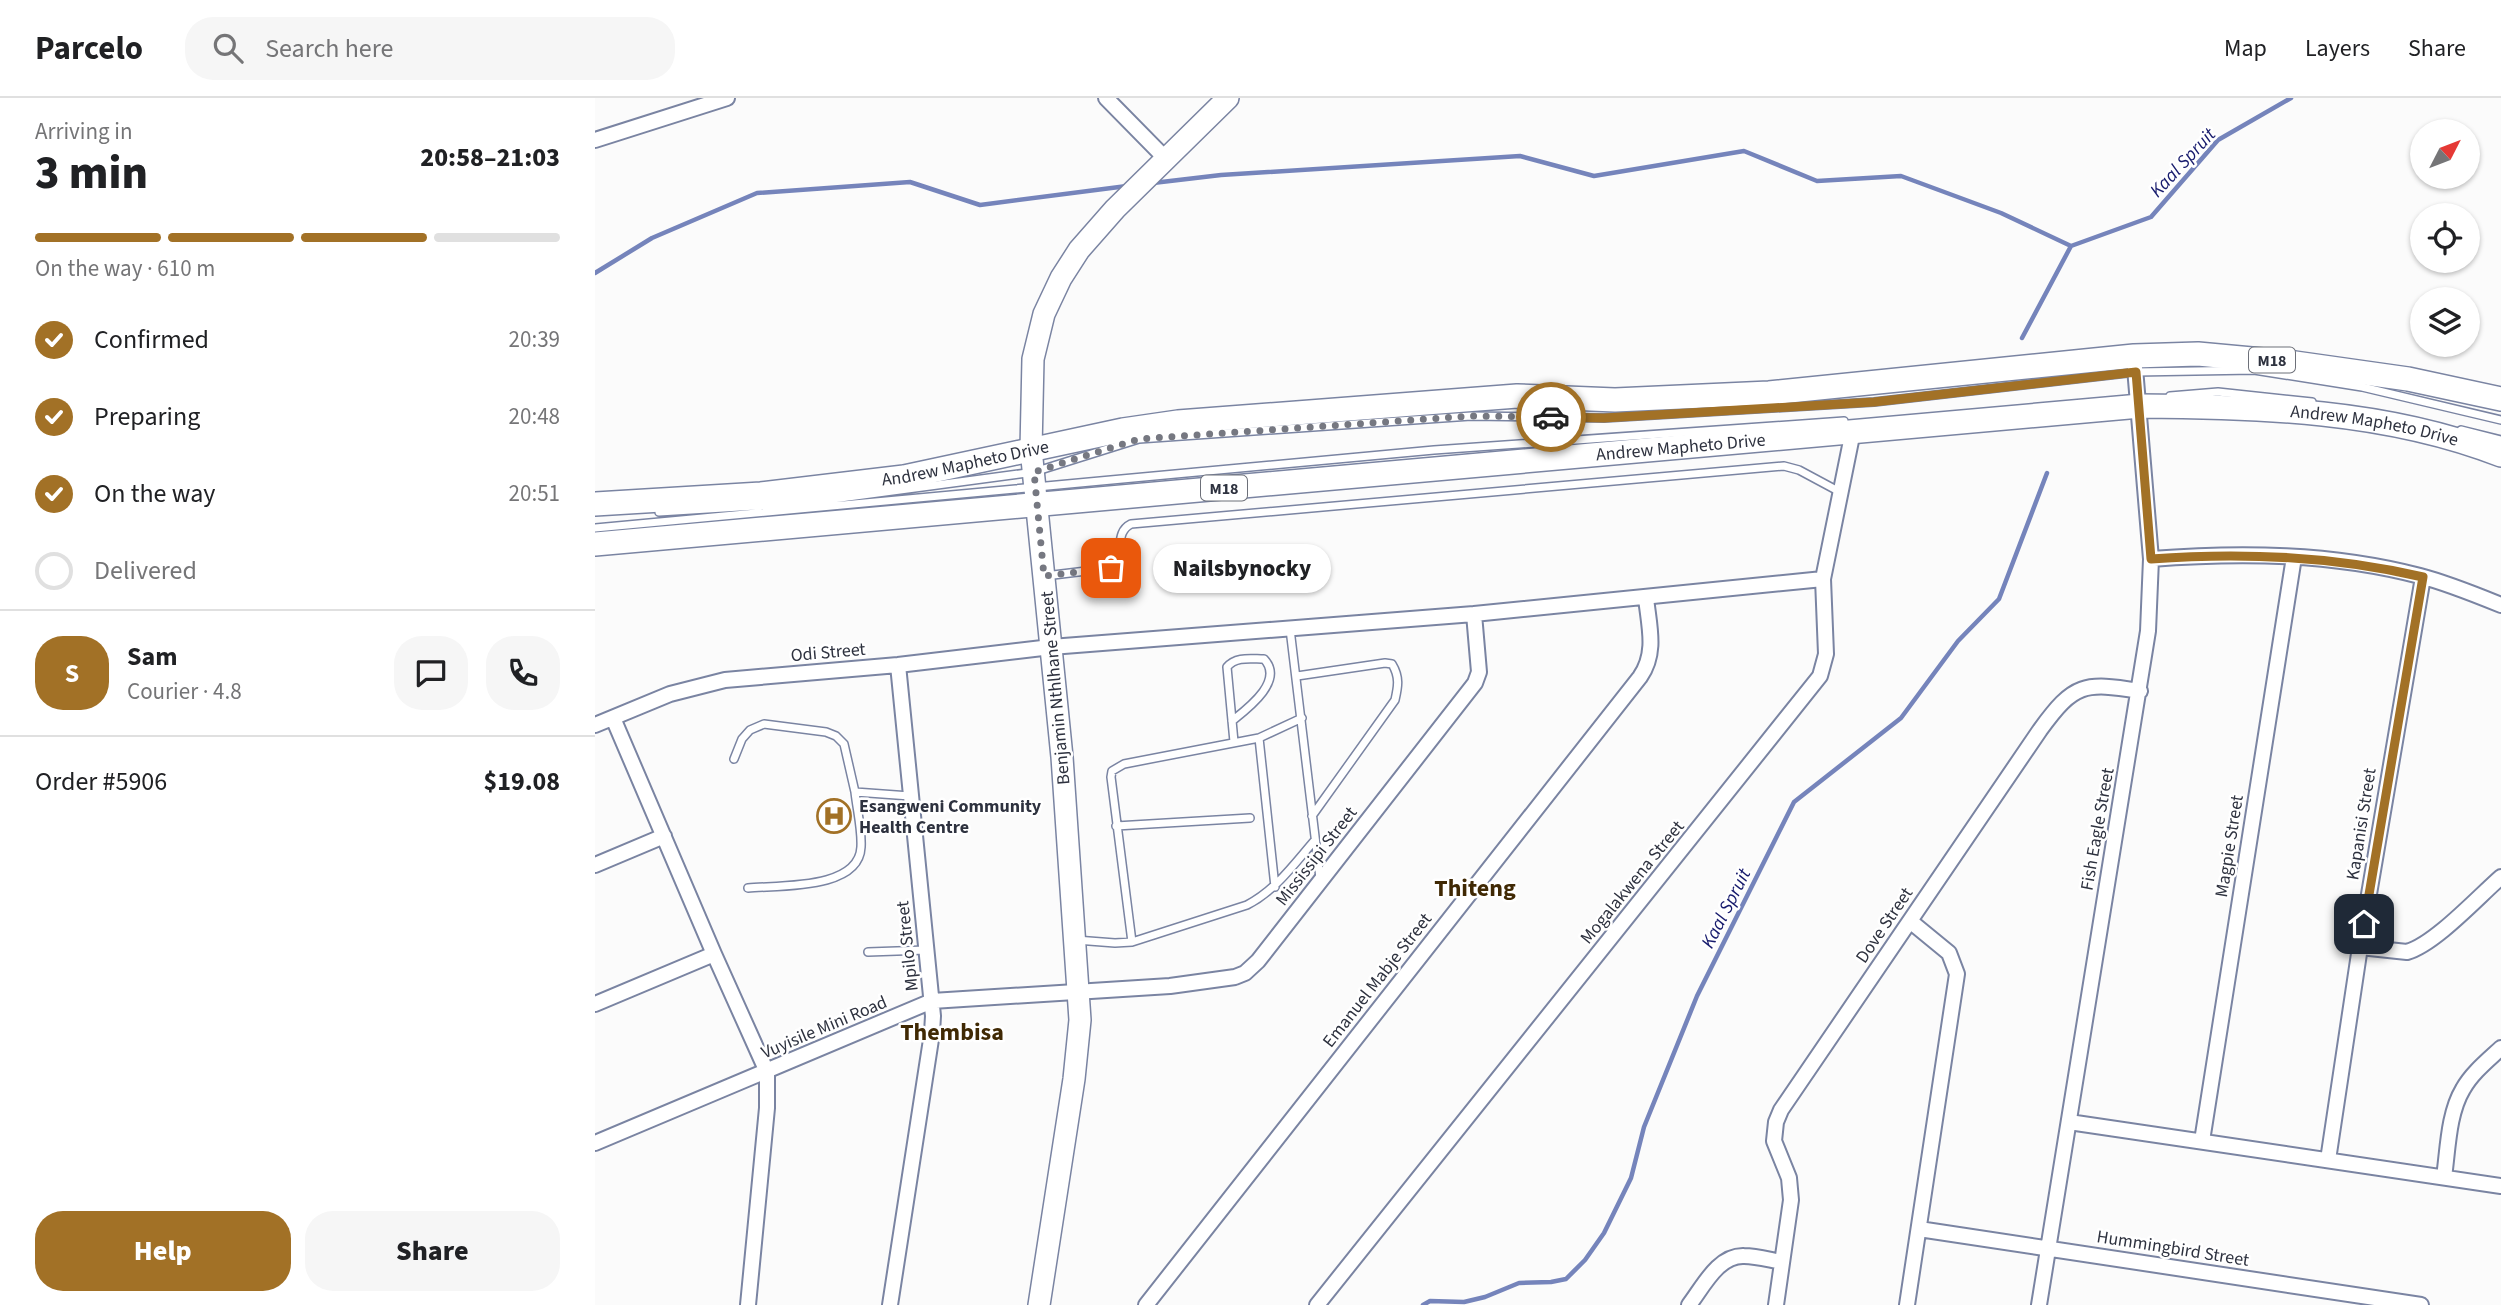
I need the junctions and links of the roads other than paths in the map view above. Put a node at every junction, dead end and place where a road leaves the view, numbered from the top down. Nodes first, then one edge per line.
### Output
1 (727, 98) edge
2 (1106, 98) edge
3 (1228, 98) edge
4 (595, 141) edge
5 (1163, 162) junction
6 (2135, 364) junction
7 (2165, 396) dead end
8 (2501, 398) edge
9 (2143, 401) junction
10 (2317, 403) dead end
11 (2010, 413) junction
12 (1933, 415) dead end
13 (2396, 416) dead end
14 (2501, 420) edge
15 (2423, 421) dead end
16 (1852, 426) junction
17 (2450, 427) dead end
18 (2501, 440) edge
19 (2501, 455) edge
20 (1034, 479) junction
21 (1840, 492) junction
22 (595, 503) edge
23 (650, 512) dead end
24 (595, 528) edge
25 (595, 544) edge
26 (2294, 557) junction
27 (2151, 559) junction
28 (1044, 576) junction
29 (2423, 577) junction
30 (1823, 579) junction
31 (1646, 598) junction
32 (2501, 605) edge
33 (1474, 614) junction
34 (1290, 629) junction
35 (1051, 648) junction
36 (898, 665) junction
37 (1297, 676) junction
38 (2140, 691) junction
39 (613, 718) junction
40 (1302, 718) junction
41 (1232, 721) junction
42 (595, 725) edge
43 (1259, 738) junction
44 (1234, 742) junction
45 (734, 759) dead end
46 (855, 792) junction
47 (910, 796) junction
48 (1312, 816) junction
49 (1250, 818) dead end
50 (1116, 826) junction
51 (664, 836) junction
52 (1315, 840) junction
53 (595, 865) edge
54 (2501, 877) edge
55 (1320, 882) junction
56 (1275, 887) junction
57 (748, 888) dead end
58 (1910, 921) junction
59 (1076, 940) junction
60 (1132, 942) junction
61 (2360, 947) junction
62 (926, 950) junction
63 (868, 952) dead end
64 (713, 954) junction
65 (1079, 992) junction
66 (932, 1001) junction
67 (595, 1004) edge
68 (2501, 1048) edge
69 (767, 1073) junction
70 (2069, 1122) junction
71 (2202, 1141) junction
72 (595, 1143) edge
73 (2327, 1160) junction
74 (2444, 1177) junction
75 (2501, 1186) edge
76 (1919, 1229) junction
77 (2048, 1249) junction
78 (1782, 1262) junction
79 (748, 1305) edge
80 (890, 1305) edge
81 (1039, 1305) edge
82 (1146, 1305) edge
83 (1317, 1305) edge
84 (1689, 1305) edge
85 (1776, 1305) edge
86 (1907, 1305) edge
87 (2039, 1305) edge
88 (2421, 1305) edge

1 - 4 street
2 - 5 street
3 - 5 street, Benjamin Nthlhane Street
5 - 20 street, Benjamin Nthlhane Street
6 - 8 main road, Andrew Mapheto Drive / M18
6 - 9 street, Fish Eagle Street
6 - 14 lane
6 - 20 main road, Andrew Mapheto Drive / M18
7 - 10 lane
9 - 11 main road, Andrew Mapheto Drive / M18
9 - 19 main road, Andrew Mapheto Drive / M18
9 - 27 street, Fish Eagle Street
11 - 12 lane
11 - 16 main road, Andrew Mapheto Drive / M18
13 - 15 lane
16 - 20 main road, Andrew Mapheto Drive / M18
16 - 21 street, Mogalakwena Street
17 - 18 lane
20 - 22 main road, Andrew Mapheto Drive / M18
20 - 23 lane
20 - 24 lane
20 - 25 main road, Andrew Mapheto Drive / M18
20 - 28 street, Benjamin Nthlhane Street
21 - 28 lane
21 - 30 street, Mogalakwena Street
26 - 27 street
26 - 29 street
26 - 71 street, Magpie Street
27 - 38 street, Fish Eagle Street
28 - 35 street, Benjamin Nthlhane Street
29 - 32 street
29 - 61 street, Kapanisi Street
30 - 31 street, Odi Street
30 - 83 street, Mogalakwena Street
31 - 33 street, Odi Street
31 - 82 street, Emanuel Mabje Street
33 - 34 street, Odi Street
33 - 55 street, Mississipi Street
34 - 35 street, Odi Street
34 - 37 lane
35 - 36 street, Odi Street
35 - 59 street, Benjamin Nthlhane Street
36 - 39 street, Odi Street
36 - 47 street, Mpilo Street
37 - 40 lane
37 - 48 lane
38 - 58 street, Dove Street
38 - 70 street, Fish Eagle Street
39 - 42 street, Odi Street
39 - 51 street
40 - 43 lane
40 - 48 lane
41 - 41 lane
41 - 44 lane
43 - 44 lane
43 - 56 lane
44 - 50 lane
45 - 46 lane
46 - 47 lane
46 - 57 lane
47 - 62 street, Mpilo Street
48 - 52 lane
49 - 50 lane
50 - 60 lane
51 - 53 street
51 - 64 street
52 - 55 lane
52 - 56 lane
54 - 61 street
55 - 65 street, Mississipi Street
56 - 60 lane
58 - 76 street
58 - 78 street, Dove Street
59 - 60 lane
59 - 65 street, Benjamin Nthlhane Street
61 - 73 street, Kapanisi Street
62 - 63 lane
62 - 66 street, Mpilo Street
64 - 67 street
64 - 69 street
65 - 66 street, Vuyisile Mini Road
65 - 81 street, Benjamin Nthlhane Street
66 - 69 street, Vuyisile Mini Road
66 - 80 street, Mpilo Street
68 - 74 street
69 - 72 street, Vuyisile Mini Road
69 - 79 street
70 - 71 street
70 - 77 street, Fish Eagle Street
71 - 73 street
73 - 74 street
74 - 75 street
76 - 77 street, Hummingbird Street
76 - 86 street
77 - 87 street, Fish Eagle Street
77 - 88 street, Hummingbird Street
78 - 84 street
78 - 85 street, Dove Street

